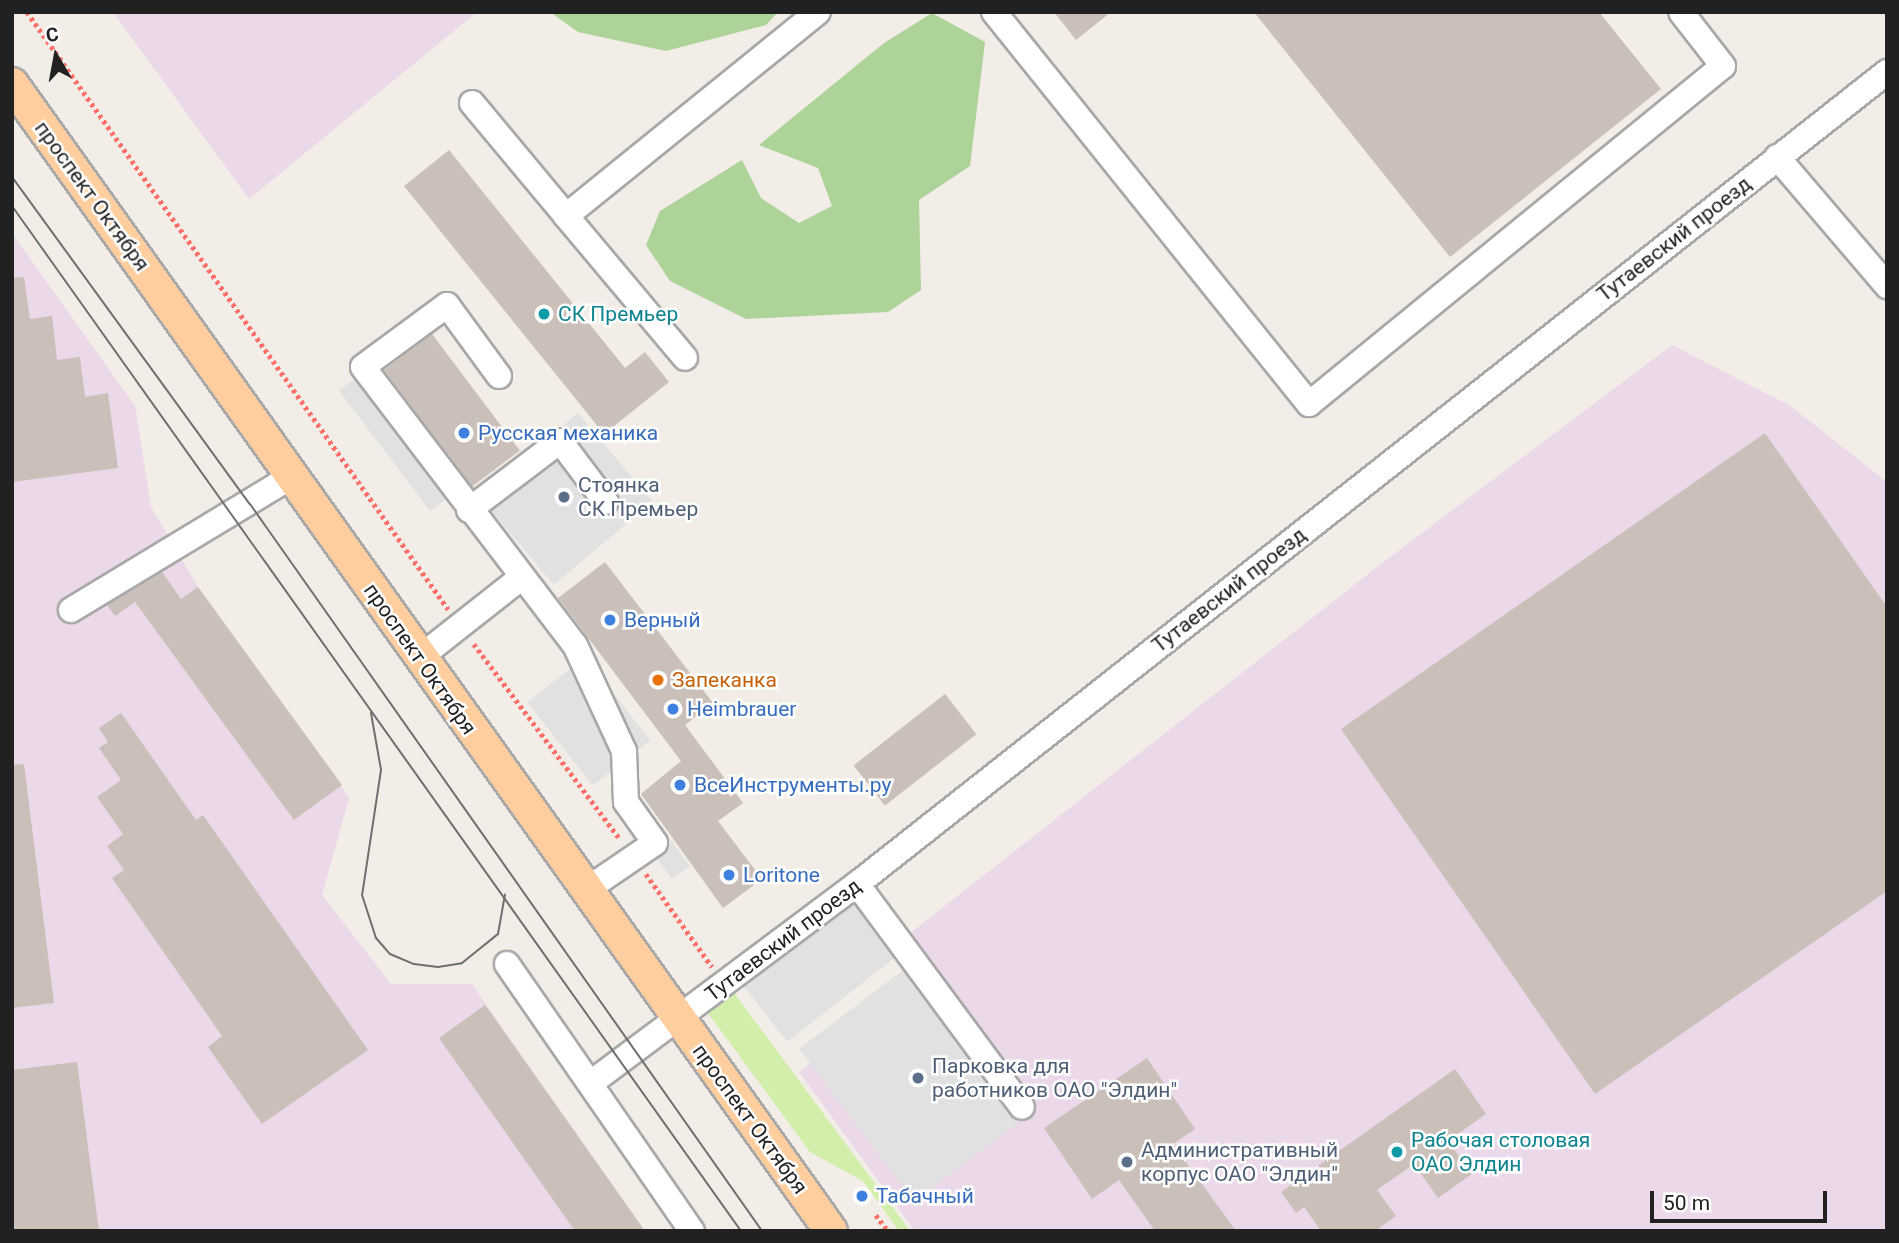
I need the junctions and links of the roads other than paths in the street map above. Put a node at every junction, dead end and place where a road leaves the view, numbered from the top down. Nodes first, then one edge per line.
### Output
1 (818, 12) edge
2 (994, 12) edge
3 (1681, 12) edge
4 (1887, 72) edge
5 (12, 84) edge
6 (472, 103) dead end
7 (1777, 157) junction
8 (566, 216) junction
9 (1887, 286) edge
10 (685, 358) dead end
11 (499, 376) dead end
12 (292, 475) junction
13 (606, 502) dead end
14 (469, 510) junction
15 (522, 577) junction
16 (71, 610) dead end
17 (419, 658) junction
18 (857, 884) junction
19 (586, 890) junction
20 (507, 964) dead end
21 (678, 1019) junction
22 (591, 1083) junction
23 (1022, 1107) dead end
24 (692, 1231) edge
25 (831, 1231) edge

1 - 8 street
2 - 3 street
4 - 7 street, Тутаевский проезд
5 - 12 main road, проспект Октября
6 - 8 street
7 - 9 street
7 - 18 street, Тутаевский проезд
8 - 10 street
11 - 14 street
12 - 16 street
12 - 17 main road, проспект Октября
13 - 14 street
14 - 15 street
15 - 17 street
15 - 19 street
17 - 19 main road, проспект Октября
18 - 21 street, Тутаевский проезд
18 - 23 street
19 - 21 main road, проспект Октября
20 - 22 street
21 - 22 street, Тутаевский проезд
21 - 25 main road, проспект Октября
22 - 24 street

